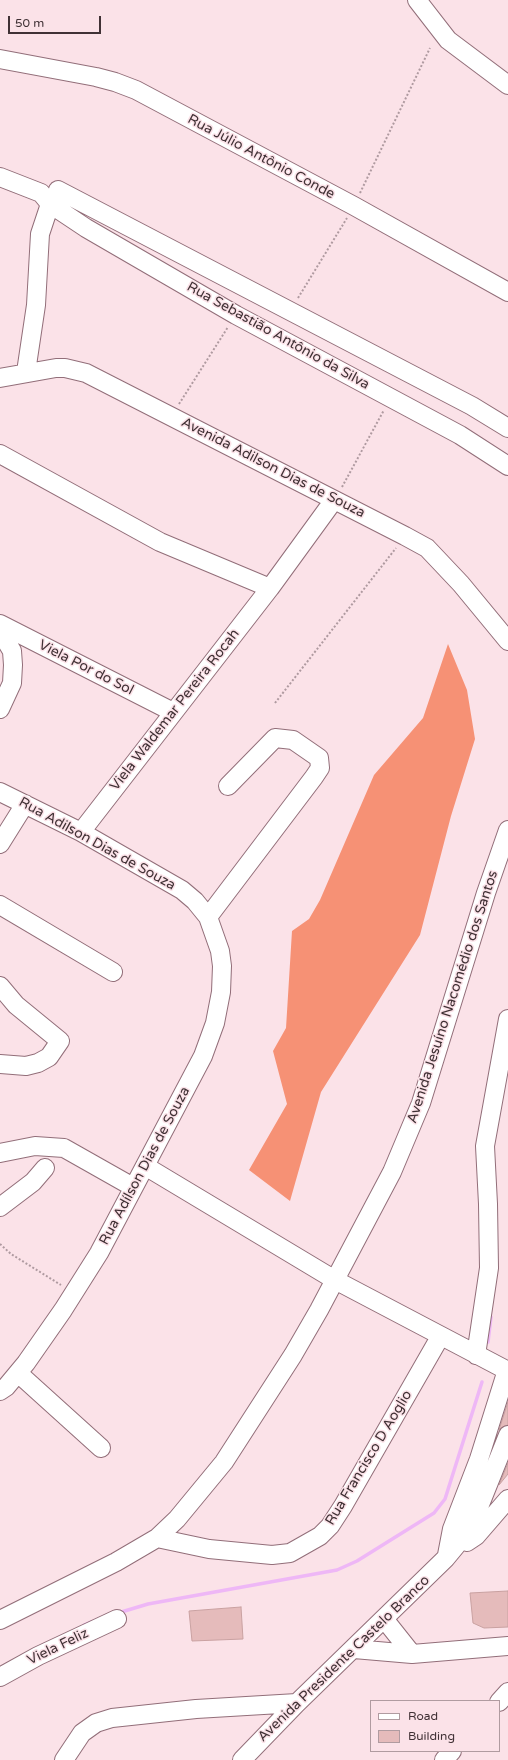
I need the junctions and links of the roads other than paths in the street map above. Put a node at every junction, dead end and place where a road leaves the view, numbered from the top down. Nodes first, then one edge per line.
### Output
1 (417, 0) edge
2 (0, 59) edge
3 (508, 85) edge
4 (0, 177) edge
5 (50, 196) junction
6 (508, 292) edge
7 (26, 372) junction
8 (0, 378) edge
9 (508, 428) edge
10 (0, 454) edge
11 (508, 466) edge
12 (334, 500) junction
13 (270, 588) junction
14 (0, 624) edge
15 (0, 631) edge
16 (508, 641) edge
17 (0, 709) edge
18 (173, 712) junction
19 (228, 786) dead end
20 (0, 792) edge
21 (25, 804) junction
22 (508, 830) edge
23 (82, 832) junction
24 (0, 844) edge
25 (0, 905) edge
26 (208, 917) junction
27 (113, 972) dead end
28 (0, 986) edge
29 (508, 1019) edge
30 (0, 1064) edge
31 (0, 1153) edge
32 (145, 1166) junction
33 (45, 1168) dead end
34 (133, 1187) junction
35 (0, 1207) edge
36 (335, 1280) junction
37 (440, 1337) junction
38 (476, 1355) junction
39 (508, 1371) edge
40 (18, 1373) junction
41 (0, 1391) edge
42 (508, 1435) edge
43 (102, 1448) dead end
44 (508, 1499) edge
45 (157, 1538) junction
46 (446, 1558) junction
47 (117, 1618) dead end
48 (0, 1620) edge
49 (385, 1620) junction
50 (508, 1646) edge
51 (354, 1650) junction
52 (412, 1654) junction
53 (0, 1677) edge
54 (508, 1692) edge
55 (500, 1701) edge
56 (297, 1703) junction
57 (451, 1752) edge
58 (64, 1760) edge
59 (242, 1760) edge
60 (444, 1760) edge

1 - 3 street
2 - 6 street, Rua Júlio Antônio Conde
4 - 5 street
5 - 7 street
5 - 9 street, Rua Sebastião Antônio da Silva
5 - 11 street, Rua Sebastião Antônio da Silva
7 - 8 street, Avenida Adilson Dias de Souza
7 - 12 street, Avenida Adilson Dias de Souza
10 - 13 street
12 - 13 street, Viela Waldemar Pereira Rocah
12 - 16 street, Avenida Adilson Dias de Souza
13 - 18 street, Viela Waldemar Pereira Rocah
14 - 18 street, Viela Por do Sol
15 - 17 street
18 - 23 street, Viela Waldemar Pereira Rocah
19 - 26 street
20 - 21 street, Rua Adilson Dias de Souza
21 - 23 street, Rua Adilson Dias de Souza
21 - 24 street
22 - 36 street, Avenida Jesuíno Nacomédio dos Santos
23 - 26 street, Rua Adilson Dias de Souza
25 - 27 street
26 - 32 street, Rua Adílson Dias de Souza
28 - 30 street
29 - 38 street
31 - 34 street
32 - 34 street, Rua Adílson Dias de Souza
32 - 36 street
33 - 35 street
34 - 40 street, Rua Adílson Dias de Souza
36 - 37 street
36 - 45 street, Avenida Jesuíno Nacomédio dos Santos
37 - 38 street
37 - 45 street, Rua Francisco D Aoglio
38 - 39 street
39 - 46 street
40 - 41 street, Rua Adílson Dias de Souza
40 - 43 street
42 - 46 street, Avenida Presidente Castelo Branco
44 - 46 street, Avenida Presidente Castelo Branco
45 - 48 street, Avenida Jesuíno Nacomédio dos Santos
46 - 49 street, Avenida Presidente Castelo Branco
47 - 53 street, Viela Feliz
49 - 51 street, Avenida Presidente Castelo Branco
49 - 52 street
50 - 52 street
51 - 52 street
51 - 56 street, Avenida Presidente Castelo Branco
54 - 55 street
56 - 58 street
56 - 59 street, Avenida Presidente Castelo Branco
57 - 60 street

